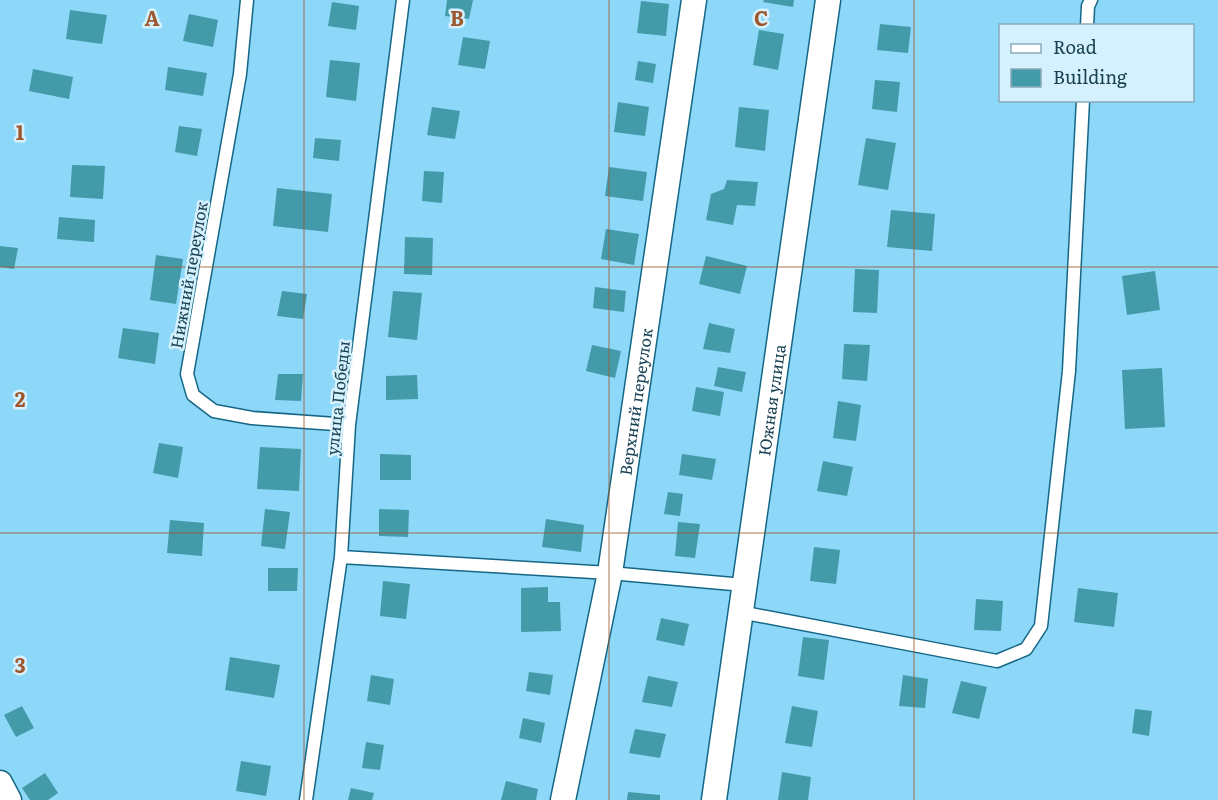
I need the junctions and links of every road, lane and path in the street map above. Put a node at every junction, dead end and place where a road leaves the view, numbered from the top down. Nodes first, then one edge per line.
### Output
1 (247, 0) edge
2 (403, 0) edge
3 (694, 0) edge
4 (828, 0) edge
5 (1091, 0) edge
6 (1087, 24) edge
7 (1083, 102) edge
8 (349, 425) junction
9 (341, 557) junction
10 (610, 573) junction
11 (744, 585) junction
12 (740, 612) junction
13 (0, 783) edge
14 (9, 800) edge
15 (306, 800) edge
16 (563, 800) edge
17 (714, 800) edge

1 - 8 lane, Нижний переулок
2 - 8 lane, улица Победы
3 - 10 street, Верхний переулок
4 - 11 street, Южная улица
5 - 6 lane
7 - 12 lane
8 - 9 lane, улица Победы
9 - 10 lane
9 - 15 lane, улица Победы
10 - 11 lane
10 - 16 street, Верхний переулок
11 - 12 street, Южная улица
12 - 17 street, Южная улица
13 - 14 street

